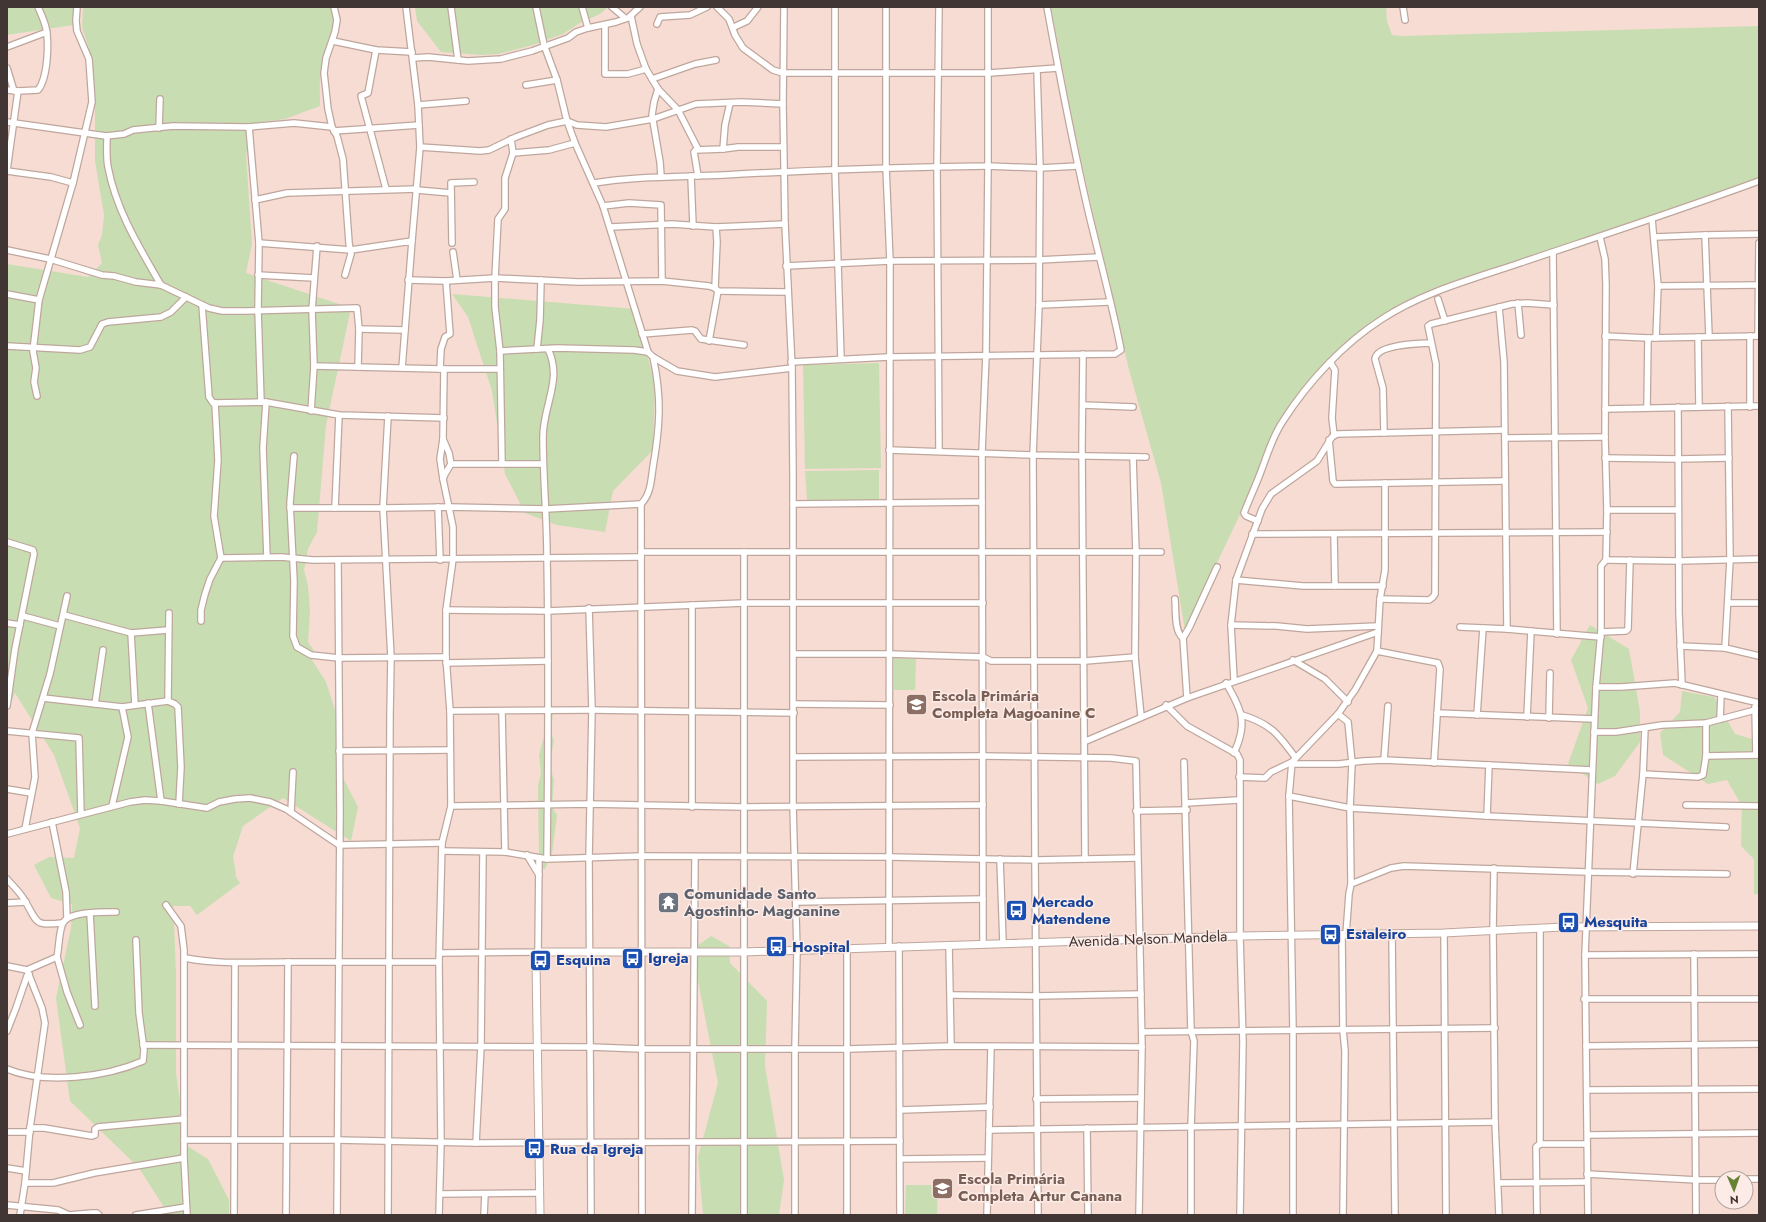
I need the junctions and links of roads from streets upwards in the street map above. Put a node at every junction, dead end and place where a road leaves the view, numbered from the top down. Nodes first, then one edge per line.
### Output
1 (38, 7) edge
2 (77, 7) edge
3 (334, 7) edge
4 (406, 7) edge
5 (451, 7) edge
6 (536, 7) edge
7 (582, 7) edge
8 (612, 7) edge
9 (640, 7) edge
10 (707, 7) edge
11 (717, 7) edge
12 (758, 7) edge
13 (784, 7) edge
14 (835, 7) edge
15 (886, 7) edge
16 (939, 7) edge
17 (988, 7) edge
18 (1047, 7) edge
19 (1403, 7) edge
20 (631, 16) junction
21 (625, 18) junction
22 (1405, 20) dead end
23 (657, 24) dead end
24 (605, 25) junction
25 (734, 27) junction
26 (588, 28) junction
27 (47, 32) junction
28 (333, 41) junction
29 (544, 46) junction
30 (7, 47) edge
31 (376, 50) junction
32 (413, 55) junction
33 (458, 60) junction
34 (716, 60) dead end
35 (7, 68) edge
36 (1058, 68) junction
37 (646, 69) junction
38 (1037, 70) junction
39 (938, 72) junction
40 (783, 73) junction
41 (886, 73) junction
42 (989, 73) junction
43 (835, 74) junction
44 (652, 78) junction
45 (557, 80) junction
46 (526, 85) dead end
47 (658, 88) junction
48 (7, 90) edge
49 (16, 91) junction
50 (160, 99) dead end
51 (466, 101) dead end
52 (730, 103) junction
53 (783, 104) junction
54 (418, 105) junction
55 (678, 110) junction
56 (653, 119) junction
57 (567, 121) junction
58 (7, 122) edge
59 (14, 123) junction
60 (419, 125) junction
61 (249, 127) junction
62 (159, 128) junction
63 (333, 129) junction
64 (371, 129) junction
65 (86, 133) junction
66 (107, 136) junction
67 (511, 139) junction
68 (575, 143) junction
69 (420, 147) junction
70 (784, 147) junction
71 (698, 149) junction
72 (723, 149) junction
73 (513, 153) junction
74 (988, 166) junction
75 (1078, 166) junction
76 (937, 167) junction
77 (886, 168) junction
78 (1040, 168) junction
79 (835, 169) junction
80 (7, 171) edge
81 (784, 172) junction
82 (661, 176) junction
83 (691, 176) junction
84 (698, 176) junction
85 (1759, 181) edge
86 (474, 182) dead end
87 (73, 183) junction
88 (594, 183) junction
89 (386, 189) junction
90 (417, 190) junction
91 (345, 191) junction
92 (451, 193) junction
93 (255, 200) junction
94 (603, 206) junction
95 (1652, 220) junction
96 (785, 224) junction
97 (662, 225) junction
98 (693, 226) junction
99 (611, 227) junction
100 (716, 227) junction
101 (1705, 234) junction
102 (1759, 234) edge
103 (1600, 237) junction
104 (1655, 237) junction
105 (412, 241) junction
106 (258, 243) junction
107 (452, 243) dead end
108 (1759, 243) edge
109 (317, 246) junction
110 (7, 250) edge
111 (351, 250) junction
112 (454, 252) dead end
113 (1553, 252) junction
114 (1098, 257) junction
115 (50, 259) junction
116 (938, 260) junction
117 (986, 260) junction
118 (1038, 260) junction
119 (890, 261) junction
120 (838, 264) junction
121 (786, 266) junction
122 (258, 275) junction
123 (345, 275) dead end
124 (314, 278) junction
125 (495, 278) junction
126 (408, 280) junction
127 (457, 280) junction
128 (541, 280) junction
129 (446, 281) junction
130 (626, 281) junction
131 (662, 281) junction
132 (161, 285) junction
133 (1706, 285) junction
134 (1759, 285) edge
135 (1658, 286) junction
136 (717, 290) junction
137 (788, 292) junction
138 (7, 294) edge
139 (186, 297) junction
140 (1438, 299) dead end
141 (39, 300) junction
142 (1109, 302) junction
143 (1518, 303) junction
144 (202, 305) junction
145 (1039, 305) junction
146 (1554, 305) junction
147 (1499, 307) junction
148 (258, 310) junction
149 (312, 310) junction
150 (1445, 321) junction
151 (359, 329) junction
152 (405, 330) junction
153 (642, 334) junction
154 (1521, 335) dead end
155 (1605, 336) junction
156 (1698, 336) junction
157 (1709, 336) junction
158 (1750, 336) junction
159 (1759, 336) edge
160 (1648, 338) junction
161 (1656, 338) junction
162 (709, 341) junction
163 (1431, 343) junction
164 (744, 345) dead end
165 (7, 346) edge
166 (34, 348) junction
167 (557, 348) junction
168 (538, 349) junction
169 (548, 349) junction
170 (500, 351) junction
171 (1037, 354) junction
172 (1084, 354) junction
173 (650, 355) junction
174 (986, 355) junction
175 (939, 356) junction
176 (889, 357) junction
177 (552, 358) junction
178 (841, 359) junction
179 (1330, 362) junction
180 (792, 365) junction
181 (314, 366) junction
182 (358, 368) junction
183 (402, 368) junction
184 (442, 369) junction
185 (500, 369) junction
186 (37, 396) dead end
187 (263, 402) junction
188 (215, 403) junction
189 (1083, 405) junction
190 (1728, 406) junction
191 (1759, 406) edge
192 (1134, 407) dead end
193 (1678, 407) junction
194 (1700, 407) junction
195 (1750, 407) junction
196 (1647, 408) junction
197 (1605, 409) junction
198 (311, 411) junction
199 (339, 415) junction
200 (388, 416) junction
201 (444, 418) junction
202 (1504, 430) junction
203 (1436, 431) junction
204 (1384, 433) junction
205 (1605, 437) junction
206 (1332, 438) junction
207 (1505, 438) junction
208 (1555, 438) junction
209 (443, 439) junction
210 (889, 450) junction
211 (939, 450) junction
212 (982, 452) junction
213 (1033, 455) junction
214 (1083, 455) junction
215 (294, 456) dead end
216 (1133, 457) junction
217 (1146, 457) dead end
218 (1605, 458) junction
219 (1729, 458) junction
220 (1678, 459) junction
221 (451, 464) junction
222 (502, 464) junction
223 (543, 464) junction
224 (443, 479) junction
225 (1506, 481) junction
226 (1436, 482) junction
227 (1385, 483) junction
228 (982, 502) junction
229 (889, 503) junction
230 (641, 504) junction
231 (793, 504) junction
232 (438, 507) junction
233 (450, 507) junction
234 (290, 508) junction
235 (335, 508) junction
236 (383, 508) junction
237 (546, 509) junction
238 (1607, 510) junction
239 (1678, 510) junction
240 (1258, 521) junction
241 (1505, 532) junction
242 (1556, 532) junction
243 (1607, 532) junction
244 (1434, 533) junction
245 (1252, 534) junction
246 (1334, 534) junction
247 (1384, 534) junction
248 (7, 542) edge
249 (744, 552) junction
250 (794, 552) junction
251 (889, 552) junction
252 (1033, 552) junction
253 (1161, 552) dead end
254 (982, 553) junction
255 (1084, 553) junction
256 (1136, 553) junction
257 (641, 555) junction
258 (266, 557) junction
259 (221, 558) junction
260 (293, 558) junction
261 (547, 558) junction
262 (452, 559) junction
263 (338, 560) junction
264 (387, 560) junction
265 (440, 560) junction
266 (1606, 560) junction
267 (1630, 560) junction
268 (1730, 560) junction
269 (1759, 560) edge
270 (1679, 561) junction
271 (1217, 567) dead end
272 (1236, 580) junction
273 (1335, 586) junction
274 (1383, 586) junction
275 (67, 596) dead end
276 (1175, 599) dead end
277 (1380, 600) junction
278 (744, 603) junction
279 (794, 603) junction
280 (983, 603) junction
281 (1728, 603) junction
282 (1759, 603) edge
283 (890, 604) junction
284 (692, 606) junction
285 (589, 608) junction
286 (642, 608) junction
287 (446, 610) junction
288 (548, 611) junction
289 (169, 613) dead end
290 (64, 615) junction
291 (23, 616) junction
292 (201, 621) dead end
293 (7, 623) edge
294 (20, 625) junction
295 (1231, 625) junction
296 (60, 626) junction
297 (1460, 627) dead end
298 (1483, 628) junction
299 (1378, 629) junction
300 (1507, 629) junction
301 (168, 630) junction
302 (1531, 631) junction
303 (131, 633) junction
304 (1557, 634) junction
305 (1601, 634) junction
306 (1183, 638) junction
307 (1680, 646) junction
308 (1725, 648) junction
309 (103, 650) dead end
310 (1377, 651) junction
311 (794, 654) junction
312 (889, 654) junction
313 (1759, 656) edge
314 (392, 657) junction
315 (983, 657) junction
316 (1135, 657) junction
317 (339, 658) junction
318 (446, 660) junction
319 (1293, 660) junction
320 (548, 661) junction
321 (1033, 661) junction
322 (1084, 661) junction
323 (1550, 673) dead end
324 (1234, 680) junction
325 (1226, 683) junction
326 (1682, 685) junction
327 (1596, 687) junction
328 (1722, 695) junction
329 (44, 698) junction
330 (1187, 698) junction
331 (168, 701) junction
332 (1348, 702) junction
333 (148, 703) junction
334 (1756, 703) edge
335 (95, 704) junction
336 (794, 704) junction
337 (134, 705) junction
338 (890, 705) junction
339 (1166, 705) junction
340 (7, 706) edge
341 (1388, 706) dead end
342 (122, 707) junction
343 (1757, 709) edge
344 (592, 710) junction
345 (450, 711) junction
346 (502, 711) junction
347 (548, 711) junction
348 (642, 711) junction
349 (744, 712) junction
350 (692, 713) junction
351 (794, 713) junction
352 (1437, 713) junction
353 (1338, 714) junction
354 (1242, 715) junction
355 (1477, 715) junction
356 (1141, 716) junction
357 (1527, 717) junction
358 (1549, 718) junction
359 (1594, 719) junction
360 (1720, 720) junction
361 (1706, 723) junction
362 (1645, 728) junction
363 (7, 731) edge
364 (1594, 732) junction
365 (32, 733) junction
366 (1086, 741) junction
367 (450, 750) junction
368 (390, 751) junction
369 (339, 752) junction
370 (1234, 753) junction
371 (1758, 755) edge
372 (888, 756) junction
373 (983, 756) junction
374 (1706, 756) junction
375 (794, 757) junction
376 (1034, 757) junction
377 (1085, 757) junction
378 (1384, 760) junction
379 (1293, 761) junction
380 (1184, 762) dead end
381 (1434, 763) junction
382 (1352, 764) junction
383 (1489, 765) junction
384 (1592, 770) junction
385 (293, 772) dead end
386 (1643, 774) junction
387 (1239, 777) junction
388 (7, 789) edge
389 (31, 793) junction
390 (1289, 796) junction
391 (1238, 800) junction
392 (161, 801) junction
393 (1186, 803) junction
394 (179, 804) junction
395 (590, 804) junction
396 (642, 804) junction
397 (505, 805) junction
398 (548, 805) junction
399 (983, 805) junction
400 (1686, 805) dead end
401 (112, 806) junction
402 (451, 806) junction
403 (793, 806) junction
404 (1759, 806) edge
405 (692, 807) junction
406 (744, 807) junction
407 (889, 807) junction
408 (1350, 808) junction
409 (1187, 810) junction
410 (1136, 811) junction
411 (291, 812) junction
412 (80, 814) junction
413 (1487, 816) junction
414 (1590, 821) junction
415 (52, 822) junction
416 (1639, 823) junction
417 (1726, 827) dead end
418 (25, 829) junction
419 (7, 834) edge
420 (442, 843) junction
421 (339, 845) junction
422 (390, 845) junction
423 (442, 851) junction
424 (483, 852) junction
425 (505, 852) junction
426 (527, 855) junction
427 (642, 856) junction
428 (695, 857) junction
429 (744, 857) junction
430 (890, 857) junction
431 (539, 858) junction
432 (589, 858) junction
433 (794, 858) junction
434 (1137, 858) junction
435 (547, 859) junction
436 (984, 859) junction
437 (1000, 859) junction
438 (1085, 859) junction
439 (1035, 860) junction
440 (1494, 868) junction
441 (1587, 872) junction
442 (1633, 874) junction
443 (1727, 874) dead end
444 (540, 875) junction
445 (7, 879) edge
446 (1351, 884) junction
447 (983, 899) junction
448 (889, 901) junction
449 (26, 902) junction
450 (796, 902) junction
451 (7, 903) edge
452 (166, 905) dead end
453 (116, 912) dead end
454 (90, 913) junction
455 (68, 918) junction
456 (62, 923) junction
457 (1759, 926) edge
458 (1586, 927) junction
459 (1540, 929) junction
460 (1493, 931) junction
461 (1444, 933) junction
462 (1392, 934) junction
463 (1344, 935) junction
464 (1240, 936) junction
465 (1291, 937) junction
466 (1188, 938) junction
467 (136, 940) dead end
468 (1139, 940) junction
469 (1036, 942) junction
470 (1003, 943) junction
471 (983, 944) junction
472 (949, 945) junction
473 (899, 946) junction
474 (890, 947) junction
475 (847, 949) junction
476 (796, 951) junction
477 (481, 952) junction
478 (538, 952) junction
479 (694, 952) junction
480 (744, 952) junction
481 (440, 953) junction
482 (591, 953) junction
483 (642, 953) junction
484 (1694, 954) junction
485 (1759, 954) edge
486 (1585, 955) junction
487 (57, 957) junction
488 (185, 958) junction
489 (288, 962) junction
490 (338, 962) junction
491 (389, 962) junction
492 (439, 962) junction
493 (235, 964) junction
494 (7, 966) edge
495 (28, 972) junction
496 (1141, 994) junction
497 (951, 995) junction
498 (1036, 996) junction
499 (1695, 998) junction
500 (1584, 999) junction
501 (1759, 999) edge
502 (95, 1006) dead end
503 (80, 1025) dead end
504 (1444, 1028) junction
505 (1495, 1028) junction
506 (1394, 1029) junction
507 (1343, 1030) junction
508 (7, 1031) edge
509 (1191, 1031) junction
510 (1243, 1031) junction
511 (1293, 1031) junction
512 (1142, 1032) junction
513 (1695, 1044) junction
514 (1759, 1044) edge
515 (143, 1045) junction
516 (185, 1046) junction
517 (235, 1046) junction
518 (388, 1046) junction
519 (439, 1046) junction
520 (481, 1046) junction
521 (951, 1046) junction
522 (1586, 1046) junction
523 (288, 1047) junction
524 (337, 1047) junction
525 (538, 1047) junction
526 (591, 1047) junction
527 (991, 1047) junction
528 (642, 1048) junction
529 (694, 1048) junction
530 (743, 1048) junction
531 (794, 1048) junction
532 (900, 1048) junction
533 (1036, 1048) junction
534 (1142, 1048) junction
535 (848, 1049) junction
536 (7, 1069) edge
537 (38, 1078) junction
538 (1695, 1089) junction
539 (1759, 1089) edge
540 (1588, 1090) junction
541 (1036, 1098) junction
542 (1141, 1098) junction
543 (990, 1106) junction
544 (901, 1110) junction
545 (184, 1119) junction
546 (1446, 1122) junction
547 (1495, 1122) junction
548 (1344, 1124) junction
549 (1395, 1124) junction
550 (1140, 1127) junction
551 (1191, 1127) junction
552 (1241, 1127) junction
553 (1293, 1127) junction
554 (1087, 1128) junction
555 (1036, 1129) junction
556 (30, 1130) junction
557 (989, 1130) junction
558 (7, 1132) edge
559 (1759, 1133) edge
560 (1695, 1134) junction
561 (1588, 1135) junction
562 (184, 1140) junction
563 (235, 1140) junction
564 (286, 1140) junction
565 (337, 1140) junction
566 (388, 1141) junction
567 (540, 1141) junction
568 (847, 1141) junction
569 (900, 1141) junction
570 (441, 1142) junction
571 (642, 1142) junction
572 (692, 1142) junction
573 (744, 1142) junction
574 (795, 1142) junction
575 (476, 1143) junction
576 (591, 1143) junction
577 (1540, 1144) junction
578 (1587, 1144) junction
579 (184, 1158) junction
580 (988, 1158) junction
581 (901, 1159) junction
582 (7, 1168) edge
583 (26, 1171) junction
584 (1587, 1174) junction
585 (1697, 1180) junction
586 (1714, 1180) edge
587 (1498, 1182) junction
588 (1588, 1182) junction
589 (25, 1183) junction
590 (1536, 1183) junction
591 (540, 1193) junction
592 (440, 1194) junction
593 (484, 1194) junction
594 (7, 1205) edge
595 (21, 1206) junction
596 (186, 1207) junction
597 (20, 1215) edge
598 (99, 1215) edge
599 (136, 1215) edge
600 (187, 1215) edge
601 (234, 1215) edge
602 (286, 1215) edge
603 (336, 1215) edge
604 (388, 1215) edge
605 (439, 1215) edge
606 (484, 1215) edge
607 (540, 1215) edge
608 (591, 1215) edge
609 (642, 1215) edge
610 (692, 1215) edge
611 (744, 1215) edge
612 (795, 1215) edge
613 (847, 1215) edge
614 (900, 1215) edge
615 (987, 1215) edge
616 (1038, 1215) edge
617 (1088, 1215) edge
618 (1139, 1215) edge
619 (1191, 1215) edge
620 (1240, 1215) edge
621 (1293, 1215) edge
622 (1342, 1215) edge
623 (1395, 1215) edge
624 (1446, 1215) edge
625 (1499, 1215) edge
626 (1537, 1215) edge
627 (1588, 1215) edge
628 (1696, 1215) edge

1 - 27 street
2 - 65 street
3 - 28 street
4 - 32 street
5 - 33 street
6 - 29 street
7 - 26 street
8 - 21 street
9 - 20 street
10 - 23 street
11 - 25 street
12 - 25 street
13 - 40 street
14 - 43 street
15 - 41 street
16 - 39 street
17 - 42 street
18 - 36 street
19 - 22 street
20 - 21 street
20 - 37 street
21 - 24 street
24 - 26 street
24 - 37 street
25 - 40 street
26 - 29 street
27 - 30 street
27 - 49 street
28 - 31 street
28 - 63 street
29 - 33 street
29 - 45 street
31 - 32 street
31 - 64 street
32 - 33 street
32 - 54 street
34 - 44 street
35 - 49 street
36 - 38 street
36 - 75 street
37 - 44 street
38 - 42 street
38 - 78 street
39 - 41 street
39 - 42 street
39 - 76 street
40 - 43 street
40 - 53 street
41 - 43 street
41 - 77 street
42 - 74 street
43 - 79 street
44 - 47 street
45 - 46 street
45 - 57 street
47 - 55 street
47 - 56 street
48 - 49 street
49 - 59 street
50 - 62 street
51 - 54 street
52 - 53 street
52 - 55 street
52 - 72 street
53 - 70 street
54 - 60 street
55 - 56 street
55 - 71 street
56 - 57 street
56 - 82 street
57 - 67 street
57 - 68 street
58 - 59 street
59 - 65 street
59 - 80 street
60 - 64 street
60 - 69 street
61 - 62 street
61 - 63 street
61 - 93 street
62 - 66 street
63 - 64 street
63 - 91 street
64 - 89 street
65 - 66 street
65 - 87 street
66 - 132 street
67 - 69 street
67 - 73 street
68 - 73 street
68 - 88 street
69 - 90 street
70 - 72 street
70 - 81 street
71 - 72 street
71 - 84 street
73 - 125 street
74 - 76 street
74 - 78 street
74 - 117 street
75 - 78 street
75 - 114 street
76 - 77 street
76 - 116 street
77 - 79 street
77 - 119 street
78 - 118 street
79 - 81 street
79 - 120 street
80 - 87 street
81 - 84 street
81 - 96 street
82 - 83 street
82 - 88 street
83 - 84 street
83 - 98 street
85 - 95 street
86 - 92 street
87 - 115 street
88 - 94 street
89 - 90 street
89 - 91 street
90 - 92 street
90 - 105 street
91 - 93 street
91 - 111 street
92 - 107 street
93 - 106 street
94 - 97 street
94 - 99 street
95 - 103 street
95 - 104 street
96 - 100 street
96 - 121 street
97 - 98 street
97 - 99 street
97 - 131 street
98 - 100 street
99 - 130 street
100 - 136 street
101 - 102 street
101 - 104 street
101 - 133 street
103 - 113 street
103 - 155 street
104 - 135 street
105 - 111 street
105 - 126 street
106 - 109 street
106 - 122 street
108 - 134 street
109 - 111 street
109 - 124 street
110 - 115 street
111 - 123 street
112 - 127 street
113 - 146 street
113 - 179 street
114 - 118 street
114 - 142 street
115 - 132 street
115 - 141 street
116 - 117 street
116 - 119 street
116 - 175 street
117 - 118 street
117 - 174 street
118 - 145 street
119 - 120 street
119 - 176 street
120 - 121 street
120 - 178 street
121 - 137 street
122 - 124 street
122 - 148 street
124 - 149 street
125 - 127 street
125 - 128 street
125 - 170 street
126 - 129 street
126 - 152 street
127 - 129 street
128 - 130 street
128 - 168 street
129 - 184 street
130 - 131 street
130 - 153 street
131 - 136 street
132 - 139 street
133 - 134 street
133 - 135 street
133 - 157 street
134 - 159 street
135 - 161 street
136 - 137 street
136 - 162 street
137 - 180 street
138 - 141 street
139 - 144 street
139 - 166 street
140 - 150 street
141 - 166 street
142 - 145 street
142 - 172 street
143 - 146 street
143 - 147 street
143 - 154 street
144 - 148 street
144 - 188 street
145 - 171 street
146 - 208 street
147 - 150 street
147 - 202 street
148 - 149 street
148 - 187 street
149 - 151 street
149 - 181 street
150 - 163 street
151 - 152 street
151 - 182 street
152 - 183 street
153 - 162 street
153 - 173 street
155 - 160 street
155 - 197 street
156 - 157 street
156 - 161 street
156 - 194 street
157 - 158 street
158 - 159 street
158 - 195 street
160 - 161 street
160 - 196 street
162 - 164 street
163 - 203 street
163 - 204 street
165 - 166 street
166 - 186 street
167 - 169 street
167 - 173 street
167 - 177 street
168 - 169 street
168 - 170 street
169 - 177 street
170 - 185 street
171 - 172 street
171 - 174 street
171 - 213 street
172 - 189 street
173 - 180 street
173 - 230 street
174 - 175 street
174 - 212 street
175 - 176 street
175 - 211 street
176 - 178 street
176 - 210 street
177 - 223 street
178 - 180 street
179 - 206 street
179 - 240 street
180 - 231 street
181 - 182 street
181 - 198 street
182 - 183 street
183 - 184 street
184 - 185 street
184 - 201 street
185 - 222 street
187 - 188 street
187 - 198 street
187 - 258 street
188 - 259 street
189 - 192 street
189 - 214 street
190 - 194 street
190 - 195 street
190 - 219 street
191 - 195 street
193 - 194 street
193 - 196 street
193 - 220 street
196 - 197 street
197 - 205 street
198 - 199 street
199 - 200 street
199 - 235 street
200 - 201 street
200 - 236 street
201 - 209 street
202 - 203 street
202 - 207 street
203 - 204 street
203 - 226 street
204 - 206 street
205 - 208 street
205 - 218 street
206 - 227 street
206 - 240 street
207 - 208 street
207 - 225 street
208 - 242 street
209 - 221 street
209 - 224 street
210 - 211 street
210 - 229 street
211 - 212 street
212 - 213 street
212 - 228 street
213 - 214 street
213 - 252 street
214 - 216 street
214 - 255 street
215 - 234 street
216 - 217 street
216 - 256 street
218 - 220 street
218 - 238 street
219 - 220 street
219 - 268 street
220 - 239 street
221 - 222 street
221 - 224 street
222 - 223 street
223 - 237 street
224 - 233 street
225 - 226 street
225 - 241 street
226 - 227 street
226 - 244 street
227 - 247 street
228 - 229 street
228 - 254 street
229 - 231 street
229 - 251 street
230 - 237 street
230 - 257 street
231 - 250 street
232 - 233 street
232 - 236 street
232 - 265 street
233 - 237 street
233 - 262 street
234 - 235 street
234 - 260 street
235 - 236 street
236 - 264 street
237 - 261 street
238 - 239 street
238 - 243 street
239 - 270 street
240 - 245 street
241 - 242 street
241 - 244 street
241 - 300 street
242 - 243 street
242 - 304 street
243 - 266 street
244 - 247 street
244 - 277 street
245 - 246 street
245 - 272 street
246 - 247 street
246 - 273 street
247 - 274 street
248 - 291 street
249 - 250 street
249 - 257 street
249 - 278 street
250 - 251 street
250 - 279 street
251 - 254 street
251 - 283 street
252 - 254 street
252 - 255 street
252 - 321 street
253 - 256 street
254 - 280 street
255 - 256 street
255 - 322 street
256 - 316 street
257 - 261 street
257 - 286 street
258 - 259 street
258 - 260 street
259 - 292 street
260 - 263 street
260 - 317 street
261 - 262 street
261 - 288 street
262 - 265 street
262 - 287 street
263 - 264 street
263 - 317 street
264 - 265 street
264 - 314 street
266 - 267 street
266 - 305 street
267 - 270 street
267 - 305 street
268 - 269 street
268 - 270 street
268 - 281 street
270 - 307 street
271 - 306 street
272 - 273 street
272 - 295 street
273 - 274 street
274 - 277 street
275 - 290 street
276 - 306 street
277 - 299 street
278 - 279 street
278 - 284 street
278 - 349 street
279 - 283 street
279 - 311 street
280 - 283 street
280 - 315 street
281 - 282 street
281 - 308 street
283 - 312 street
284 - 286 street
284 - 350 street
285 - 286 street
285 - 288 street
285 - 344 street
286 - 348 street
287 - 288 street
287 - 318 street
288 - 320 street
289 - 301 street
290 - 296 street
290 - 303 street
291 - 294 street
291 - 296 street
293 - 294 street
294 - 340 street
295 - 299 street
295 - 324 street
296 - 329 street
297 - 298 street
298 - 300 street
298 - 355 street
299 - 310 street
299 - 319 street
300 - 302 street
301 - 303 street
301 - 331 street
302 - 304 street
302 - 357 street
303 - 337 street
304 - 305 street
305 - 327 street
306 - 330 street
307 - 308 street
307 - 326 street
308 - 313 street
309 - 335 street
310 - 332 street
310 - 352 street
311 - 312 street
311 - 336 street
312 - 315 street
312 - 338 street
314 - 317 street
314 - 318 street
314 - 368 street
315 - 321 street
315 - 373 street
316 - 322 street
316 - 356 street
317 - 369 street
318 - 320 street
318 - 345 street
319 - 324 street
319 - 332 street
320 - 347 street
321 - 322 street
321 - 376 street
322 - 366 street
323 - 358 street
324 - 325 street
325 - 330 street
325 - 354 street
326 - 327 street
326 - 328 street
327 - 359 street
328 - 334 street
328 - 360 street
329 - 335 street
329 - 365 street
330 - 339 street
331 - 333 street
331 - 394 street
332 - 353 street
333 - 337 street
333 - 392 street
334 - 343 street
335 - 342 street
336 - 338 street
336 - 351 street
337 - 342 street
338 - 372 street
339 - 356 street
339 - 370 street
341 - 378 street
342 - 401 street
343 - 360 street
343 - 371 street
344 - 347 street
344 - 348 street
344 - 395 street
345 - 346 street
345 - 367 street
346 - 347 street
346 - 397 street
347 - 398 street
348 - 350 street
348 - 396 street
349 - 350 street
349 - 351 street
349 - 406 street
350 - 405 street
351 - 375 street
352 - 355 street
352 - 381 street
353 - 379 street
353 - 382 street
354 - 370 street
354 - 379 street
355 - 357 street
356 - 366 street
357 - 358 street
358 - 359 street
359 - 364 street
360 - 361 street
361 - 362 street
361 - 374 street
362 - 364 street
362 - 386 street
363 - 365 street
364 - 384 street
365 - 389 street
365 - 412 street
366 - 377 street
367 - 368 street
367 - 402 street
368 - 369 street
368 - 422 street
369 - 421 street
370 - 387 street
371 - 374 street
372 - 373 street
372 - 375 street
372 - 407 street
373 - 376 street
373 - 399 street
374 - 386 street
375 - 403 street
376 - 377 street
376 - 439 street
377 - 410 street
377 - 438 street
378 - 381 street
378 - 382 street
379 - 382 street
379 - 387 street
379 - 390 street
380 - 393 street
381 - 383 street
382 - 408 street
383 - 384 street
383 - 413 street
384 - 414 street
385 - 411 street
386 - 416 street
387 - 391 street
388 - 389 street
389 - 418 street
390 - 408 street
390 - 465 street
391 - 393 street
391 - 464 street
392 - 394 street
392 - 401 street
393 - 409 street
394 - 411 street
395 - 396 street
395 - 398 street
395 - 432 street
396 - 405 street
396 - 427 street
397 - 398 street
397 - 402 street
397 - 425 street
398 - 435 street
399 - 407 street
399 - 436 street
400 - 404 street
401 - 412 street
402 - 420 street
403 - 406 street
403 - 407 street
403 - 433 street
405 - 406 street
406 - 429 street
407 - 430 street
408 - 413 street
408 - 446 street
409 - 410 street
409 - 466 street
410 - 434 street
411 - 421 street
412 - 415 street
413 - 414 street
414 - 416 street
414 - 441 street
415 - 418 street
415 - 455 street
416 - 417 street
416 - 442 street
418 - 419 street
420 - 422 street
420 - 423 street
421 - 422 street
421 - 490 street
422 - 491 street
423 - 424 street
423 - 481 street
424 - 425 street
424 - 477 street
425 - 426 street
426 - 431 street
426 - 444 street
427 - 428 street
427 - 432 street
427 - 483 street
428 - 429 street
428 - 479 street
429 - 433 street
429 - 480 street
430 - 433 street
430 - 436 street
430 - 448 street
431 - 435 street
431 - 444 street
432 - 435 street
432 - 482 street
433 - 450 street
434 - 438 street
434 - 468 street
436 - 437 street
436 - 447 street
437 - 439 street
437 - 470 street
438 - 439 street
439 - 469 street
440 - 441 street
440 - 446 street
440 - 460 street
441 - 442 street
441 - 458 street
442 - 443 street
444 - 478 street
445 - 449 street
446 - 463 street
447 - 448 street
447 - 471 street
448 - 450 street
448 - 474 street
449 - 451 street
449 - 456 street
450 - 476 street
452 - 488 street
453 - 454 street
454 - 455 street
454 - 502 street
455 - 456 street
456 - 487 street
457 - 458 street, Avenida Nelson Mandela
458 - 459 street, Avenida Nelson Mandela
458 - 486 street
459 - 460 street, Avenida Nelson Mandela
459 - 577 street
460 - 461 street, Avenida Nelson Mandela
460 - 505 street
461 - 462 street, Avenida Nelson Mandela
461 - 504 street
462 - 463 street, Avenida Nelson Mandela
462 - 506 street
463 - 465 street, Avenida Nelson Mandela
463 - 507 street
464 - 465 street, Avenida Nelson Mandela
464 - 466 street, Avenida Nelson Mandela
464 - 510 street
465 - 511 street
466 - 468 street, Avenida Nelson Mandela
466 - 509 street
467 - 515 street
468 - 469 street, Avenida Nelson Mandela
468 - 496 street
469 - 470 street, Avenida Nelson Mandela
469 - 498 street
470 - 471 street, Avenida Nelson Mandela
471 - 472 street, Avenida Nelson Mandela
472 - 473 street, Avenida Nelson Mandela
472 - 497 street
473 - 474 street, Avenida Nelson Mandela
473 - 532 street
474 - 475 street, Avenida Nelson Mandela
475 - 476 street, Avenida Nelson Mandela
475 - 535 street
476 - 480 street, Avenida Nelson Mandela
476 - 531 street
477 - 478 street
477 - 481 street
477 - 520 street
478 - 482 street, Avenida Nelson Mandela
478 - 525 street
479 - 480 street, Avenida Nelson Mandela
479 - 483 street, Avenida Nelson Mandela
479 - 529 street
480 - 530 street
481 - 492 street
482 - 483 street, Avenida Nelson Mandela
482 - 526 street
483 - 528 street
484 - 485 street
484 - 486 street
484 - 499 street
486 - 500 street
487 - 495 street
487 - 503 street
488 - 493 street
488 - 516 street
489 - 490 street
489 - 493 street
489 - 523 street
490 - 491 street
490 - 524 street
491 - 492 street
491 - 518 street
492 - 519 street
493 - 517 street
494 - 495 street
495 - 508 street
495 - 537 street
496 - 498 street
496 - 512 street
497 - 498 street
497 - 521 street
498 - 533 street
499 - 500 street
499 - 501 street
499 - 513 street
500 - 522 street
504 - 505 street
504 - 506 street
504 - 546 street
505 - 547 street
506 - 507 street
506 - 549 street
507 - 511 street
507 - 548 street
509 - 510 street
509 - 512 street
509 - 551 street
510 - 511 street
510 - 552 street
511 - 553 street
512 - 534 street
513 - 514 street
513 - 522 street
513 - 538 street
515 - 516 street
515 - 537 street
516 - 517 street
516 - 545 street
517 - 523 street
517 - 563 street
518 - 519 street
518 - 524 street
518 - 566 street
519 - 520 street
519 - 570 street
520 - 525 street
520 - 575 street
521 - 527 street
521 - 532 street
522 - 540 street
523 - 524 street
523 - 564 street
524 - 565 street
525 - 526 street
525 - 567 street
526 - 528 street
526 - 576 street
527 - 533 street
527 - 543 street
528 - 529 street
528 - 571 street
529 - 530 street
529 - 572 street
530 - 531 street
530 - 573 street
531 - 535 street
531 - 574 street
532 - 535 street
532 - 544 street
533 - 534 street
533 - 541 street
534 - 542 street
535 - 568 street
536 - 537 street
537 - 556 street
538 - 539 street
538 - 540 street
538 - 560 street
540 - 561 street
541 - 542 street
541 - 555 street
542 - 550 street
543 - 544 street
543 - 557 street
544 - 569 street
545 - 556 street
545 - 562 street
546 - 547 street
546 - 549 street
546 - 624 street
547 - 587 street
548 - 549 street
548 - 553 street
548 - 622 street
549 - 623 street
550 - 551 street
550 - 554 street
550 - 618 street
551 - 552 street
551 - 619 street
552 - 553 street
552 - 620 street
553 - 621 street
554 - 555 street
554 - 617 street
555 - 557 street
555 - 616 street
556 - 558 street
556 - 583 street
557 - 580 street
559 - 560 street
560 - 561 street
560 - 585 street
561 - 578 street
562 - 563 street
562 - 579 street
563 - 564 street
563 - 601 street
564 - 565 street
564 - 602 street
565 - 566 street
565 - 603 street
566 - 570 street
566 - 604 street
567 - 575 street
567 - 576 street
567 - 591 street
568 - 569 street
568 - 574 street
568 - 613 street
569 - 581 street
570 - 575 street
570 - 592 street
571 - 572 street
571 - 576 street
571 - 609 street
572 - 573 street
572 - 610 street
573 - 574 street
573 - 611 street
574 - 612 street
576 - 608 street
577 - 578 street
577 - 590 street
578 - 584 street
579 - 589 street
579 - 596 street
580 - 581 street
580 - 615 street
581 - 614 street
582 - 583 street
583 - 589 street
584 - 585 street
584 - 588 street
585 - 586 street
585 - 628 street
587 - 590 street
587 - 625 street
588 - 590 street
588 - 627 street
589 - 595 street
590 - 626 street
591 - 593 street
591 - 607 street
592 - 593 street
592 - 605 street
593 - 606 street
594 - 595 street
595 - 597 street
595 - 598 street
596 - 599 street
596 - 600 street

